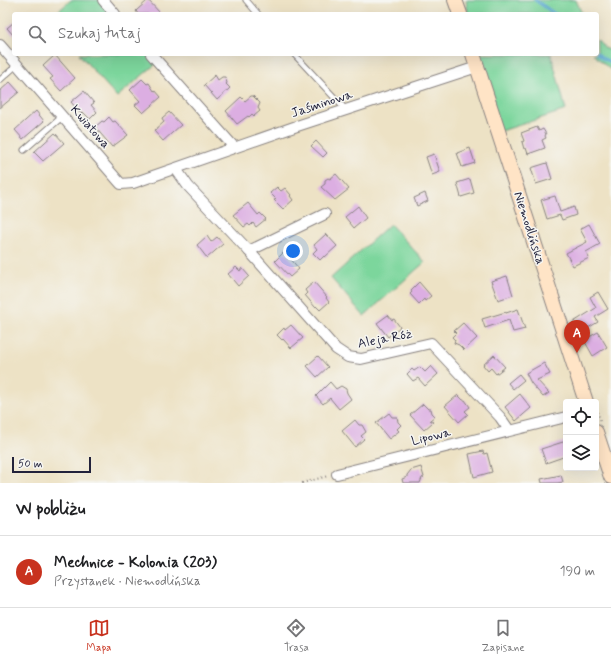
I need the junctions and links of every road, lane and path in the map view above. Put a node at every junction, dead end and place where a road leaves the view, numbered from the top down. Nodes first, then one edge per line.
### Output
1 (103, 0) edge
2 (246, 0) edge
3 (455, 0) edge
4 (113, 12) edge
5 (256, 12) edge
6 (459, 12) edge
7 (0, 45) edge
8 (153, 56) edge
9 (296, 56) edge
10 (475, 60) edge
11 (17, 65) junction
12 (0, 80) edge
13 (346, 110) junction
14 (62, 116) junction
15 (234, 147) junction
16 (24, 150) dead end
17 (176, 169) junction
18 (325, 214) dead end
19 (249, 251) junction
20 (585, 399) edge
21 (563, 418) edge
22 (509, 430) junction
23 (597, 435) edge
24 (337, 474) joint
25 (611, 477) edge
26 (302, 483) edge

1 - 4 street
2 - 5 lane
3 - 6 main road
7 - 11 street, Kwiatowa
8 - 15 street
9 - 13 lane
10 - 13 street, Jaśminowa
10 - 20 main road, Niemodlińska
11 - 12 lane
11 - 14 street, Kwiatowa
13 - 15 street, Jaśminowa
14 - 16 lane
14 - 17 street, Kwiatowa
15 - 17 street, Jaśminowa
17 - 19 street, Aleja Róż
18 - 19 street
19 - 22 street, Aleja Róż
21 - 22 street, Lipowa
22 - 24 street, Lipowa
23 - 25 main road
24 - 26 path

